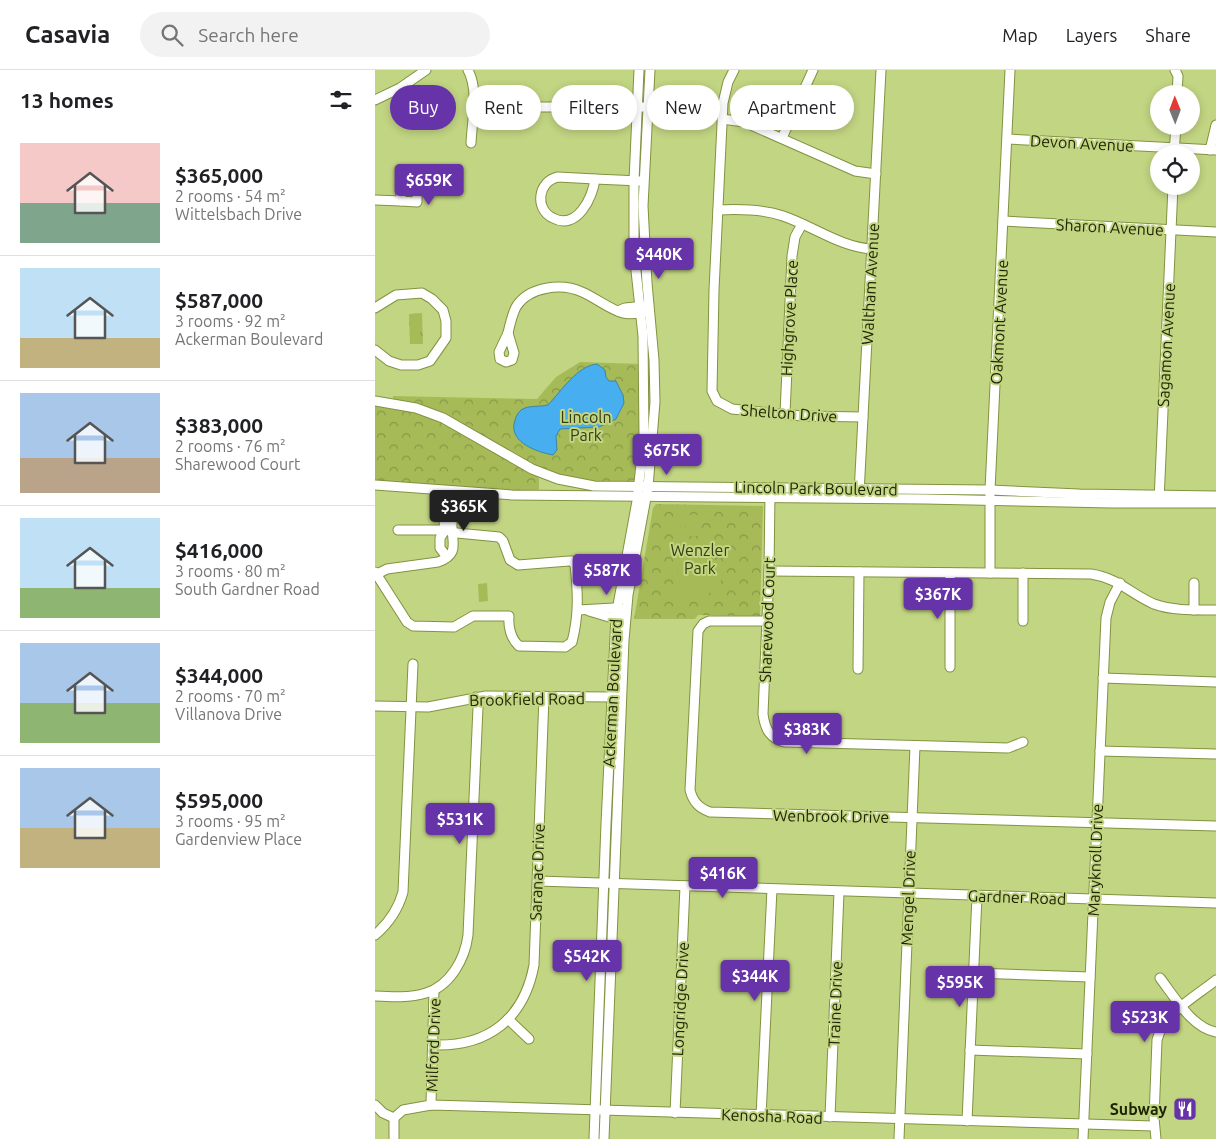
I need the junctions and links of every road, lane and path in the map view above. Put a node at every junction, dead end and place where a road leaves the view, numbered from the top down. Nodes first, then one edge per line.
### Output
1 (426, 70) edge
2 (468, 70) edge
3 (639, 70) edge
4 (650, 70) edge
5 (733, 70) edge
6 (813, 70) edge
7 (881, 70) edge
8 (1010, 70) edge
9 (1175, 70) edge
10 (472, 85) edge
11 (649, 85) edge
12 (1178, 85) edge
13 (375, 100) edge
14 (637, 106) junction
15 (647, 107) joint
16 (722, 120) junction
17 (1216, 125) edge
18 (472, 130) edge
19 (782, 138) junction
20 (1007, 139) junction
21 (471, 143) dead end
22 (1150, 149) edge
23 (1200, 150) edge
24 (1213, 150) edge
25 (876, 174) junction
26 (595, 179) junction
27 (639, 181) junction
28 (1173, 195) edge
29 (375, 200) edge
30 (401, 201) dead end
31 (718, 210) junction
32 (1003, 221) junction
33 (801, 224) junction
34 (1171, 230) junction
35 (1216, 232) edge
36 (872, 249) junction
37 (375, 308) edge
38 (650, 309) junction
39 (640, 310) junction
40 (508, 333) dead end
41 (375, 350) edge
42 (375, 401) edge
43 (785, 414) junction
44 (863, 417) junction
45 (375, 485) edge
46 (770, 487) junction
47 (859, 488) junction
48 (990, 490) junction
49 (448, 491) junction
50 (458, 492) junction
51 (643, 492) junction
52 (1216, 496) edge
53 (770, 498) junction
54 (859, 499) junction
55 (989, 500) junction
56 (1159, 500) junction
57 (1216, 503) edge
58 (398, 530) dead end
59 (449, 531) junction
60 (447, 557) junction
61 (769, 571) junction
62 (859, 572) junction
63 (375, 573) edge
64 (950, 573) junction
65 (990, 573) junction
66 (1023, 574) junction
67 (1120, 583) junction
68 (1194, 583) dead end
69 (578, 610) junction
70 (1194, 610) junction
71 (1216, 610) edge
72 (621, 613) junction
73 (767, 621) junction
74 (1023, 621) dead end
75 (413, 664) dead end
76 (950, 667) dead end
77 (858, 669) dead end
78 (1103, 678) junction
79 (1216, 682) edge
80 (544, 696) junction
81 (476, 697) junction
82 (616, 697) junction
83 (375, 706) edge
84 (411, 706) junction
85 (1023, 742) dead end
86 (915, 746) junction
87 (1100, 751) junction
88 (1216, 754) edge
89 (912, 818) junction
90 (1097, 823) junction
91 (1216, 826) edge
92 (538, 881) junction
93 (609, 884) junction
94 (685, 886) junction
95 (771, 889) junction
96 (839, 892) junction
97 (909, 894) junction
98 (977, 896) junction
99 (1094, 900) junction
100 (1216, 903) edge
101 (375, 935) edge
102 (974, 973) junction
103 (1090, 977) junction
104 (1160, 978) dead end
105 (1216, 980) edge
106 (434, 990) junction
107 (375, 996) edge
108 (1183, 1006) junction
109 (508, 1019) junction
110 (1216, 1032) edge
111 (529, 1039) dead end
112 (433, 1046) junction
113 (970, 1050) junction
114 (1087, 1054) junction
115 (375, 1105) edge
116 (431, 1105) junction
117 (595, 1110) junction
118 (605, 1110) junction
119 (675, 1113) junction
120 (761, 1116) junction
121 (830, 1117) junction
122 (394, 1118) junction
123 (899, 1119) junction
124 (967, 1121) junction
125 (1084, 1125) junction
126 (1154, 1126) junction
127 (394, 1139) edge
128 (594, 1139) edge
129 (604, 1139) edge
130 (899, 1139) edge
131 (1083, 1139) edge
132 (1156, 1139) edge

1 - 13 street
2 - 10 street
3 - 14 street, Ackerman Boulevard
4 - 11 street, Ackerman Boulevard
5 - 16 street
6 - 19 street
7 - 25 street, Waltham Avenue
8 - 20 street, Oakmont Avenue
9 - 12 street
14 - 15 street
14 - 27 street, Ackerman Boulevard
15 - 27 street, Ackerman Boulevard
16 - 19 street
16 - 31 street
17 - 24 street
18 - 21 street
19 - 25 street
20 - 22 street, Devon Avenue
20 - 32 street, Oakmont Avenue
23 - 24 street, Devon Avenue
25 - 36 street, Waltham Avenue
26 - 26 street
26 - 27 street
27 - 38 street, Ackerman Boulevard
27 - 39 street, Ackerman Boulevard
28 - 34 street, Sagamon Avenue
29 - 30 street
31 - 33 street
31 - 43 street, Shelton Drive
32 - 34 street, Sharon Avenue
32 - 48 street, Oakmont Avenue
33 - 36 street
33 - 43 street, Highgrove Place
34 - 35 street, Sharon Avenue
34 - 56 street, Sagamon Avenue
36 - 44 street, Waltham Avenue
37 - 41 street
38 - 39 street
38 - 51 street, Ackerman Boulevard
39 - 40 street
39 - 51 street, Ackerman Boulevard
42 - 51 street, Lincoln Park Boulevard
43 - 44 street, Shelton Drive
44 - 47 street, Waltham Avenue
45 - 49 street, Lincoln Park Boulevard
46 - 47 street, Lincoln Park Boulevard
46 - 51 street, Lincoln Park Boulevard
46 - 53 street, Sharewood Court
47 - 48 street, Lincoln Park Boulevard
47 - 54 street, Waltham Avenue
48 - 55 street, Oakmont Avenue
48 - 56 street, Lincoln Park Boulevard
49 - 50 street, Lincoln Park Boulevard
49 - 59 street
50 - 51 street, Lincoln Park Boulevard
50 - 59 street
51 - 53 street, Lincoln Park Boulevard
51 - 72 street, Ackerman Boulevard
52 - 56 street, Lincoln Park Boulevard
53 - 54 street, Lincoln Park Boulevard
53 - 61 street, Sharewood Court
54 - 55 street, Lincoln Park Boulevard
55 - 56 street, Lincoln Park Boulevard
55 - 65 street, Oakmont Avenue
56 - 57 street, Lincoln Park Boulevard
58 - 59 street
59 - 60 street
59 - 60 street
59 - 69 street
60 - 63 street
61 - 62 street
61 - 73 street, Sharewood Court
62 - 64 street
62 - 77 street
63 - 69 street
64 - 65 street
64 - 76 street
65 - 66 street
66 - 67 street
66 - 74 street
67 - 70 street
67 - 78 street, Maryknoll Drive
68 - 70 street
69 - 72 street
70 - 71 street
72 - 82 street, Ackerman Boulevard
73 - 86 street, Sharewood Court
73 - 89 street, Wenbrook Drive
75 - 84 street
78 - 79 street
78 - 87 street, Maryknoll Drive
80 - 81 street, Brookfield Road
80 - 82 street, Brookfield Road
80 - 92 street, Saranac Drive
81 - 84 street, Brookfield Road
81 - 106 street, Milford Drive
82 - 93 street, Ackerman Boulevard
83 - 84 street, Brookfield Road
84 - 101 street
85 - 86 street, Sharewood Court
86 - 89 street, Mengel Drive
87 - 88 street
87 - 90 street, Maryknoll Drive
89 - 90 street, Wenbrook Drive
89 - 97 street, Mengel Drive
90 - 91 street, Wenbrook Drive
90 - 99 street, Maryknoll Drive
92 - 93 street, Gardner Road
92 - 109 street, Saranac Drive
93 - 94 street, Gardner Road
93 - 117 street, Ackerman Boulevard
93 - 118 street, Ackerman Boulevard
94 - 95 street, Gardner Road
94 - 119 street, Longridge Drive
95 - 96 street, Gardner Road
95 - 120 street
96 - 97 street, Gardner Road
96 - 121 street, Traine Drive
97 - 98 street, Gardner Road
97 - 123 street, Mengel Drive
98 - 99 street, Gardner Road
98 - 102 street
99 - 100 street, Gardner Road
99 - 103 street, Maryknoll Drive
102 - 103 street
102 - 113 street
103 - 114 street, Maryknoll Drive
104 - 108 street
105 - 108 street
106 - 107 street
106 - 112 street, Milford Drive
108 - 110 street
108 - 126 street
109 - 111 street
109 - 112 street, Saranac Drive
112 - 116 street, Milford Drive
113 - 114 street
113 - 124 street
114 - 125 street, Maryknoll Drive
115 - 122 street
116 - 117 street, Kenosha Road
116 - 122 street, Kenosha Road
117 - 118 street, Kenosha Road
117 - 128 street, Ackerman Boulevard
118 - 119 street, Kenosha Road
118 - 129 street, Ackerman Boulevard
119 - 120 street, Kenosha Road
120 - 121 street, Kenosha Road
121 - 123 street, Kenosha Road
122 - 127 street
123 - 124 street, Kenosha Road
123 - 130 street, Mengel Drive
124 - 125 street, Kenosha Road
125 - 126 street, Kenosha Road
125 - 131 street, Maryknoll Drive
126 - 132 street

